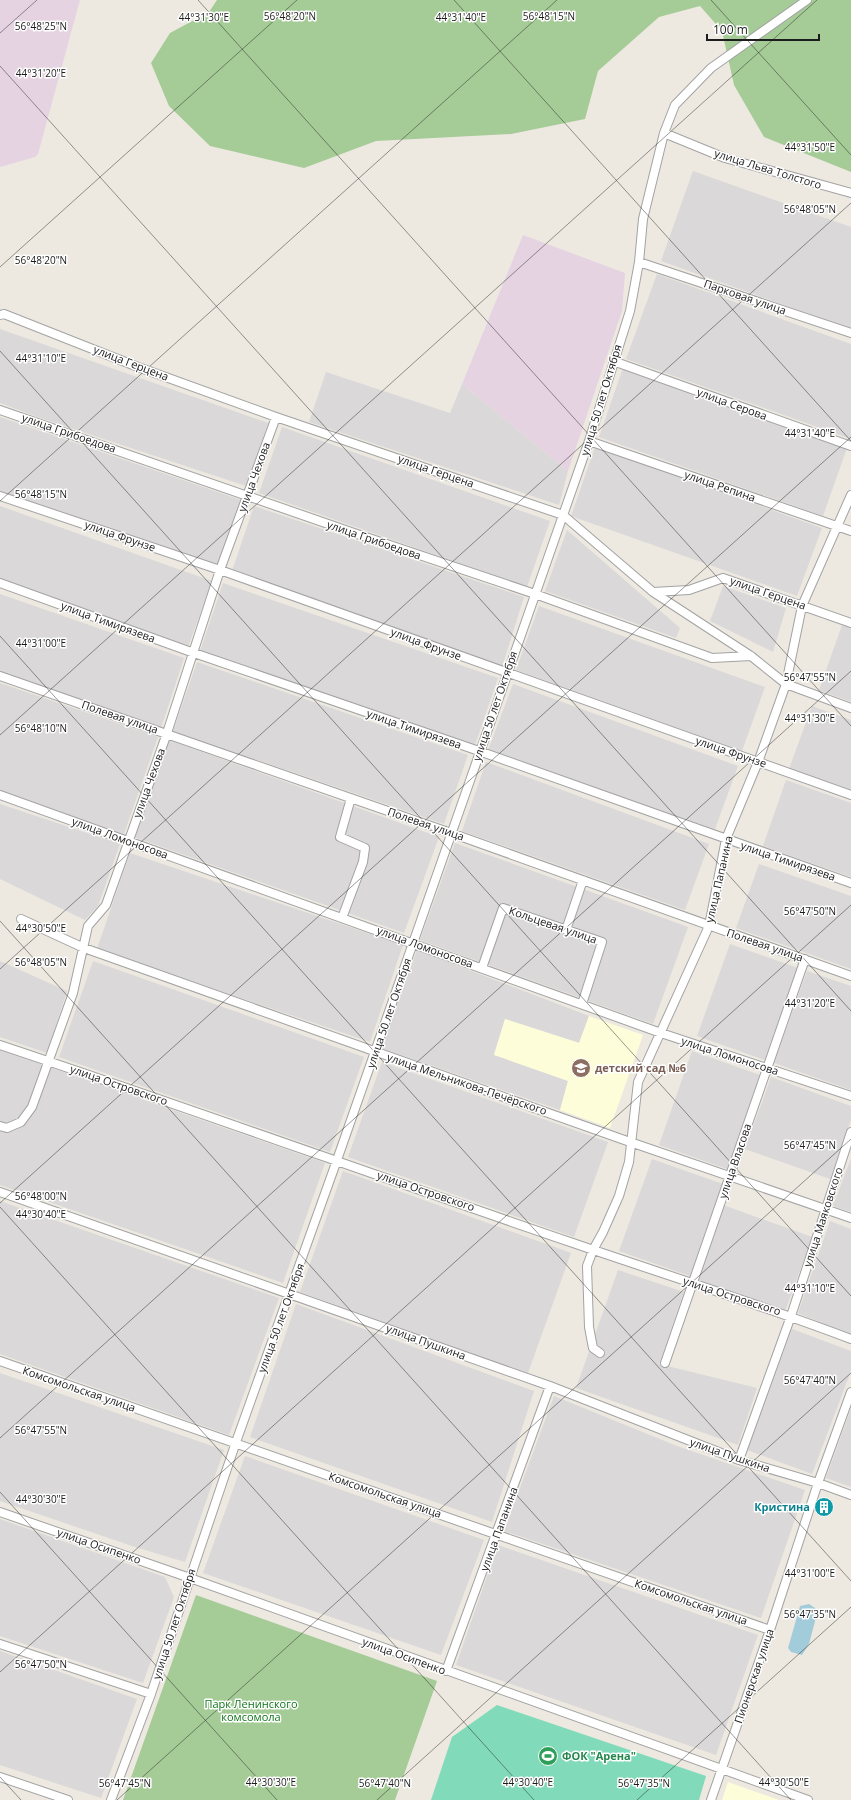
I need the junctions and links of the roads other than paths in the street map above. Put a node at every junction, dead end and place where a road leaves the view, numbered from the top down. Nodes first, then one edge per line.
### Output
1 (807, 0) edge
2 (664, 133) junction
3 (851, 193) edge
4 (639, 262) junction
5 (2, 314) edge
6 (851, 333) edge
7 (613, 361) junction
8 (0, 410) edge
9 (276, 417) junction
10 (589, 441) junction
11 (851, 446) edge
12 (851, 495) edge
13 (0, 496) edge
14 (248, 496) junction
15 (563, 515) junction
16 (836, 526) junction
17 (851, 531) edge
18 (220, 570) junction
19 (0, 583) edge
20 (653, 592) junction
21 (534, 594) junction
22 (802, 606) junction
23 (851, 623) edge
24 (194, 653) junction
25 (751, 656) junction
26 (506, 673) junction
27 (0, 676) edge
28 (786, 684) junction
29 (851, 708) edge
30 (167, 733) junction
31 (479, 751) junction
32 (758, 762) junction
33 (0, 795) edge
34 (851, 795) edge
35 (351, 798) junction
36 (451, 833) junction
37 (726, 839) junction
38 (129, 840) junction
39 (583, 880) junction
40 (851, 883) edge
41 (342, 918) junction
42 (21, 919) dead end
43 (708, 926) junction
44 (566, 930) junction
45 (413, 943) junction
46 (84, 948) junction
47 (805, 959) junction
48 (482, 968) junction
49 (851, 976) edge
50 (582, 1004) junction
51 (661, 1033) junction
52 (0, 1045) edge
53 (375, 1052) junction
54 (48, 1061) junction
55 (768, 1068) junction
56 (851, 1096) edge
57 (0, 1126) edge
58 (851, 1132) edge
59 (630, 1142) junction
60 (337, 1160) junction
61 (730, 1176) junction
62 (0, 1192) edge
63 (825, 1209) junction
64 (851, 1218) edge
65 (593, 1250) junction
66 (692, 1283) junction
67 (289, 1294) junction
68 (791, 1316) junction
69 (851, 1338) edge
70 (600, 1353) dead end
71 (0, 1361) edge
72 (665, 1362) dead end
73 (550, 1386) junction
74 (851, 1392) edge
75 (236, 1442) junction
76 (739, 1460) junction
77 (818, 1483) junction
78 (851, 1495) edge
79 (0, 1512) edge
80 (497, 1535) junction
81 (190, 1578) junction
82 (770, 1630) junction
83 (0, 1644) edge
84 (446, 1671) junction
85 (151, 1694) junction
86 (722, 1769) junction
87 (0, 1777) edge
88 (68, 1800) edge
89 (110, 1800) edge
90 (711, 1800) edge
91 (808, 1800) edge

1 - 2 street, улица 50 лет Октября
2 - 3 street, улица Льва Толстого
2 - 4 street, улица 50 лет Октября
4 - 6 street, Парковая улица
4 - 7 street, улица 50 лет Октября
5 - 9 street, улица Герцена
7 - 10 street, улица 50 лет Октября
7 - 11 street, улица Серова
8 - 14 street, улица Грибоедова
9 - 14 street, улица Чехова
9 - 15 street, улица Герцена
10 - 15 street, улица 50 лет Октября
10 - 16 street, улица Репина
12 - 16 street, улица Папанина
13 - 18 street, улица Фрунзе
14 - 18 street, улица Чехова
14 - 21 street, улица Грибоедова
15 - 20 street, улица Герцена
15 - 21 street, улица 50 лет Октября
16 - 17 street, улица Репина
16 - 22 street, улица Папанина
18 - 24 street, улица Чехова
18 - 26 street, улица Фрунзе
19 - 24 street, улица Тимирязева
20 - 22 street, улица Герцена
20 - 25 street
21 - 25 street, улица Грибоедова
21 - 26 street, улица 50 лет Октября
22 - 23 street, улица Герцена
22 - 28 street, улица Папанина
24 - 30 street, улица Чехова
24 - 31 street, улица Тимирязева
25 - 28 street
26 - 31 street, улица 50 лет Октября
26 - 32 street, улица Фрунзе
27 - 30 street, Полевая улица
28 - 29 street
28 - 32 street, улица Папанина
30 - 35 street, Полевая улица
30 - 38 street, улица Чехова
31 - 36 street, улица 50 лет Октября
31 - 37 street, улица Тимирязева
32 - 34 street, улица Фрунзе
32 - 37 street, улица Папанина
33 - 38 street, улица Ломоносова
35 - 36 street, Полевая улица
35 - 41 street
36 - 39 street, Полевая улица
36 - 45 street, улица 50 лет Октября
37 - 40 street, улица Тимирязева
37 - 43 street, улица Папанина
38 - 41 street, улица Ломоносова
38 - 46 street, улица Чехова
39 - 43 street, Полевая улица
39 - 44 street
41 - 45 street, улица Ломоносова
42 - 46 street, улица Мельникова-Печёрского
43 - 47 street, Полевая улица
43 - 51 street, улица Папанина
44 - 48 street, Кольцевая улица
44 - 50 street, Кольцевая улица
45 - 48 street, улица Ломоносова
45 - 53 street, улица 50 лет Октября
46 - 53 street, улица Мельникова-Печёрского
46 - 54 street, улица Чехова
47 - 49 street, Полевая улица
47 - 55 street, улица Власова
48 - 50 street, улица Ломоносова
50 - 51 street, улица Ломоносова
51 - 55 street, улица Ломоносова
51 - 59 street, улица Папанина
52 - 54 street, улица Островского
53 - 59 street, улица Мельникова-Печёрского
53 - 60 street, улица 50 лет Октября
54 - 57 street, улица Чехова
54 - 60 street, улица Островского
55 - 56 street, улица Ломоносова
55 - 61 street, улица Власова
58 - 63 street, улица Маяковского
59 - 61 street, улица Мельникова-Печёрского
59 - 65 street, улица Папанина
60 - 65 street, улица Островского
60 - 67 street, улица 50 лет Октября
61 - 63 street, улица Мельникова-Печёрского
61 - 66 street, улица Власова
62 - 67 street, улица Пушкина
63 - 64 street, улица Мельникова-Печёрского
63 - 68 street, улица Маяковского
65 - 66 street, улица Островского
65 - 70 street, улица Папанина
66 - 68 street, улица Островского
66 - 72 street, улица Власова
67 - 73 street, улица Пушкина
67 - 75 street, улица 50 лет Октября
68 - 69 street, улица Островского
68 - 76 street, улица Маяковского
71 - 75 street, Комсомольская улица
73 - 76 street, улица Пушкина
73 - 80 street, улица Папанина
74 - 77 street, Пионерская улица
75 - 80 street, Комсомольская улица
75 - 81 street, улица 50 лет Октября
76 - 77 street, улица Пушкина
77 - 78 street, улица Пушкина
77 - 82 street, Пионерская улица
79 - 81 street, улица Осипенко
80 - 82 street, Комсомольская улица
80 - 84 street, улица Папанина
81 - 84 street, улица Осипенко
81 - 85 street, улица 50 лет Октября
82 - 86 street, Пионерская улица
83 - 85 street
84 - 86 street, улица Осипенко
85 - 89 street, улица 50 лет Октября
86 - 90 street, Пионерская улица
86 - 91 street, улица Осипенко
87 - 88 street

